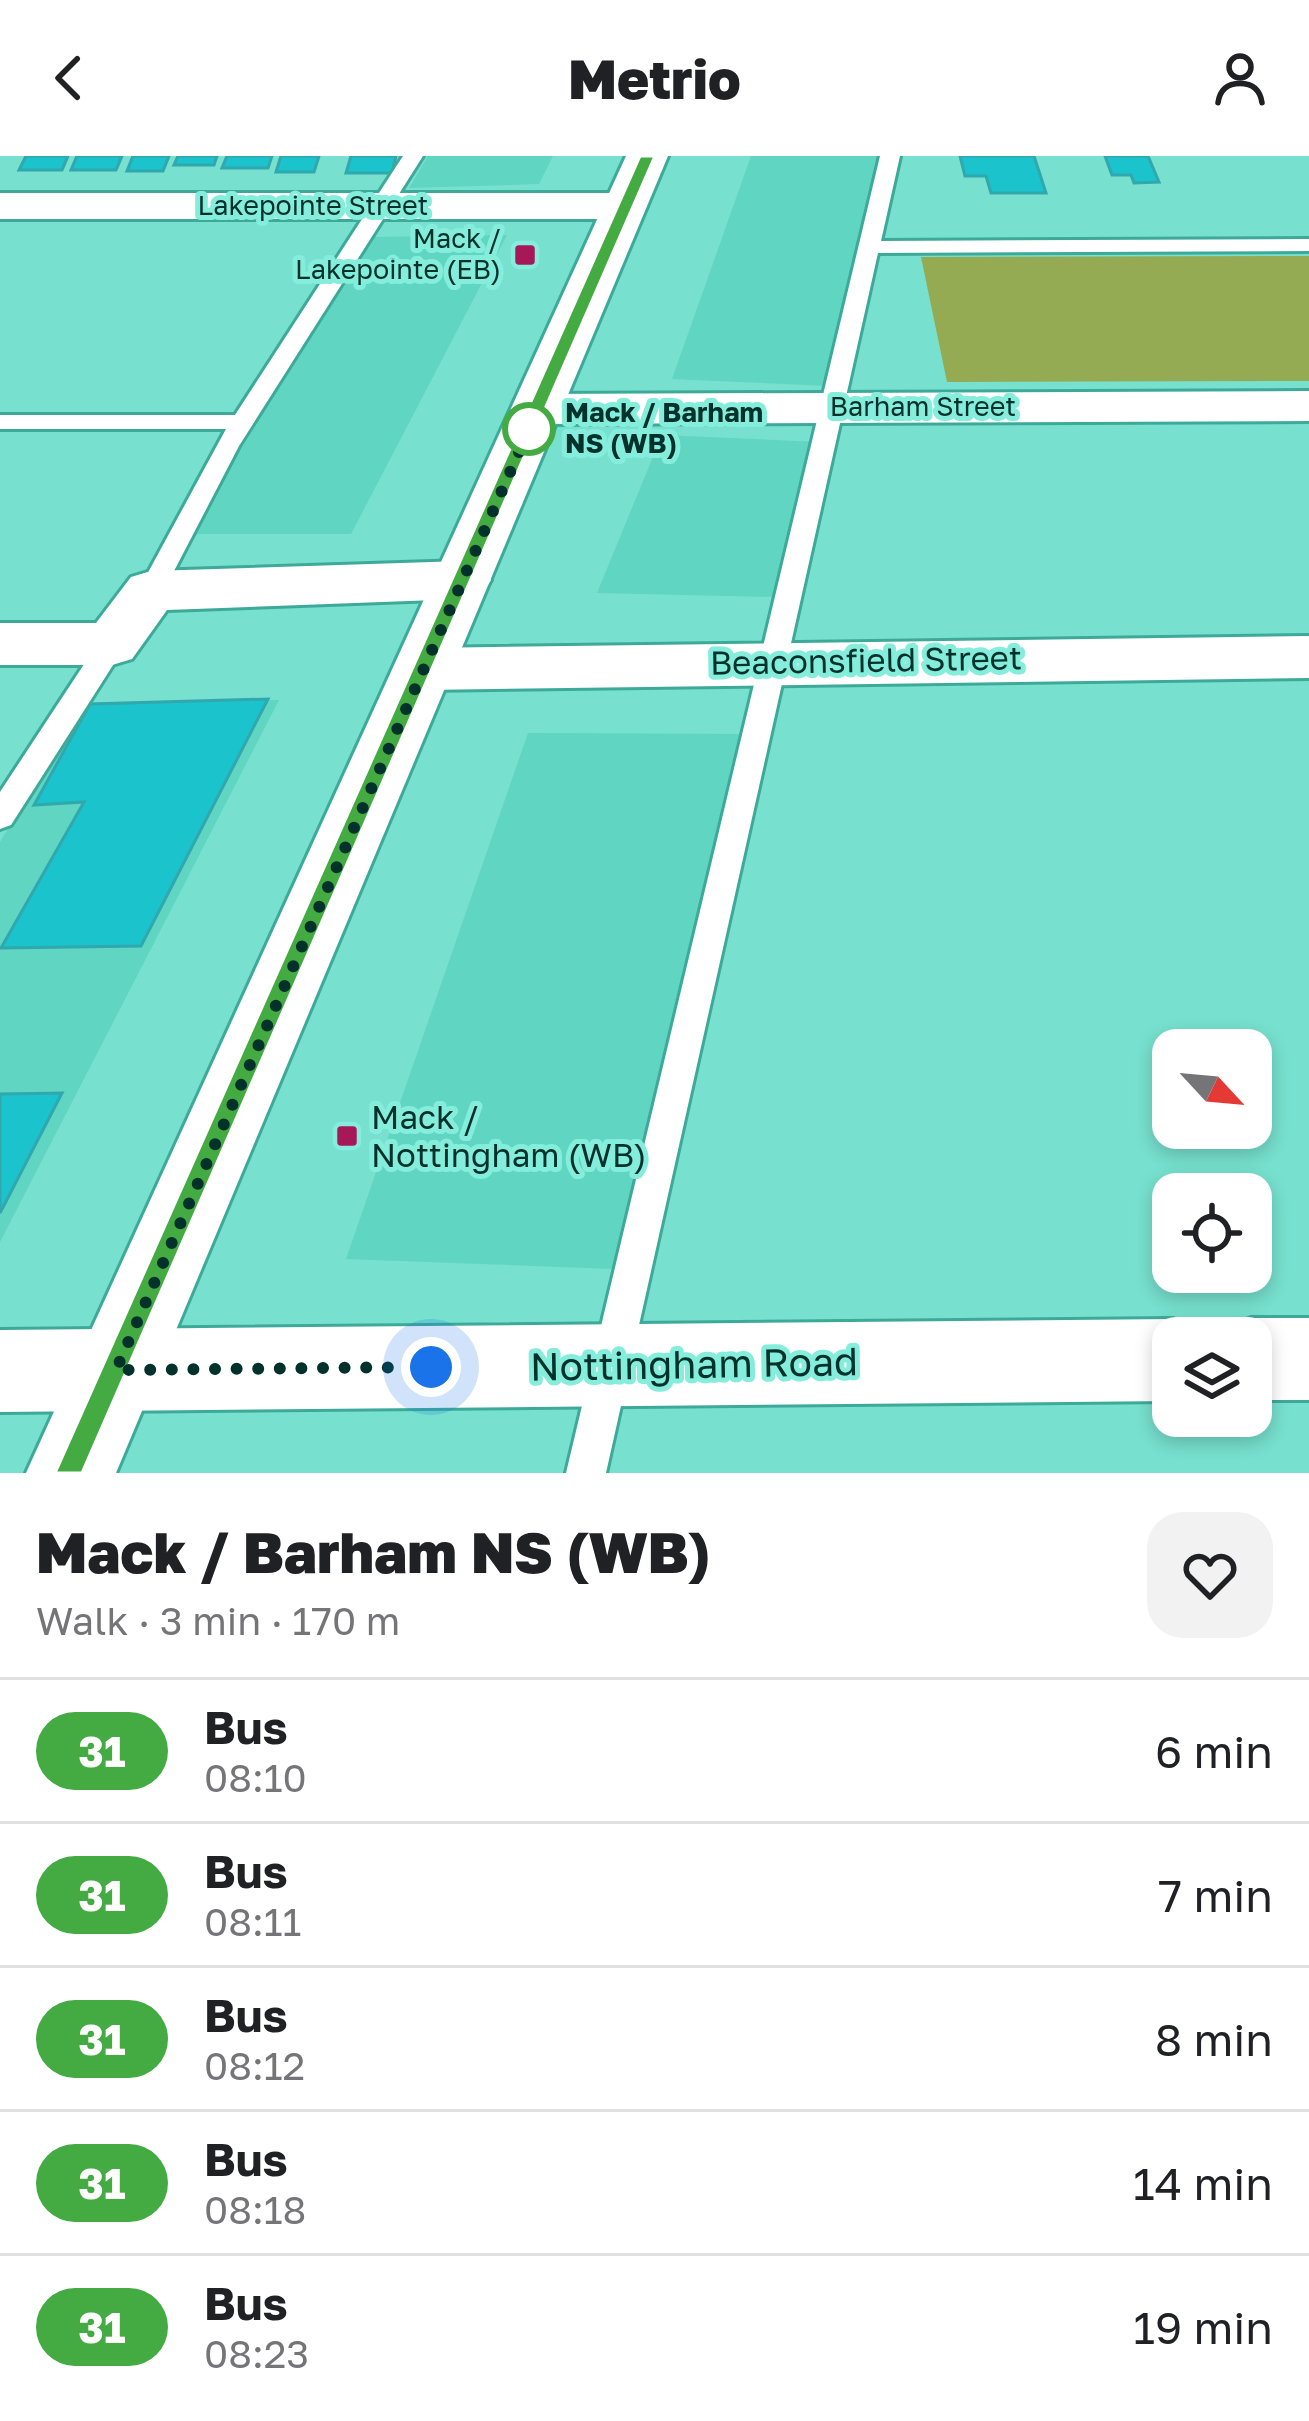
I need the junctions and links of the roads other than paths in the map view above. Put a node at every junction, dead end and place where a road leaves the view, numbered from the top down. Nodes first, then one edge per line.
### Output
1 (413, 156) edge
2 (890, 156) edge
3 (637, 181) edge
4 (0, 206) edge
5 (382, 206) junction
6 (1309, 245) edge
7 (869, 247) junction
8 (1309, 406) edge
9 (833, 408) junction
10 (538, 409) junction
11 (0, 422) edge
12 (243, 422) junction
13 (463, 580) junction
14 (152, 591) junction
15 (0, 644) edge
16 (112, 644) junction
17 (1309, 656) edge
18 (773, 661) junction
19 (424, 669) junction
20 (0, 817) edge
21 (1309, 1359) edge
22 (1152, 1360) edge
23 (1272, 1360) edge
24 (611, 1365) junction
25 (0, 1370) edge
26 (116, 1370) junction
27 (71, 1473) edge
28 (586, 1473) edge

1 - 5 lane
2 - 7 lane
3 - 5 street, Lakepointe Street
3 - 10 main road
4 - 5 street, Lakepointe Street
5 - 12 lane
6 - 7 lane
7 - 9 lane
8 - 9 street, Barham Street
9 - 10 street, Barham Street
9 - 18 lane
10 - 13 main road
11 - 12 lane
12 - 14 lane
13 - 14 street
13 - 19 main road
14 - 16 street
15 - 16 street
16 - 20 lane
17 - 18 street, Beaconsfield Street
18 - 19 street, Beaconsfield Street
18 - 24 lane
19 - 26 main road
21 - 23 street
22 - 24 street, Nottingham Road
24 - 26 street, Nottingham Road
24 - 28 lane
25 - 26 street, Nottingham Road
26 - 27 main road

